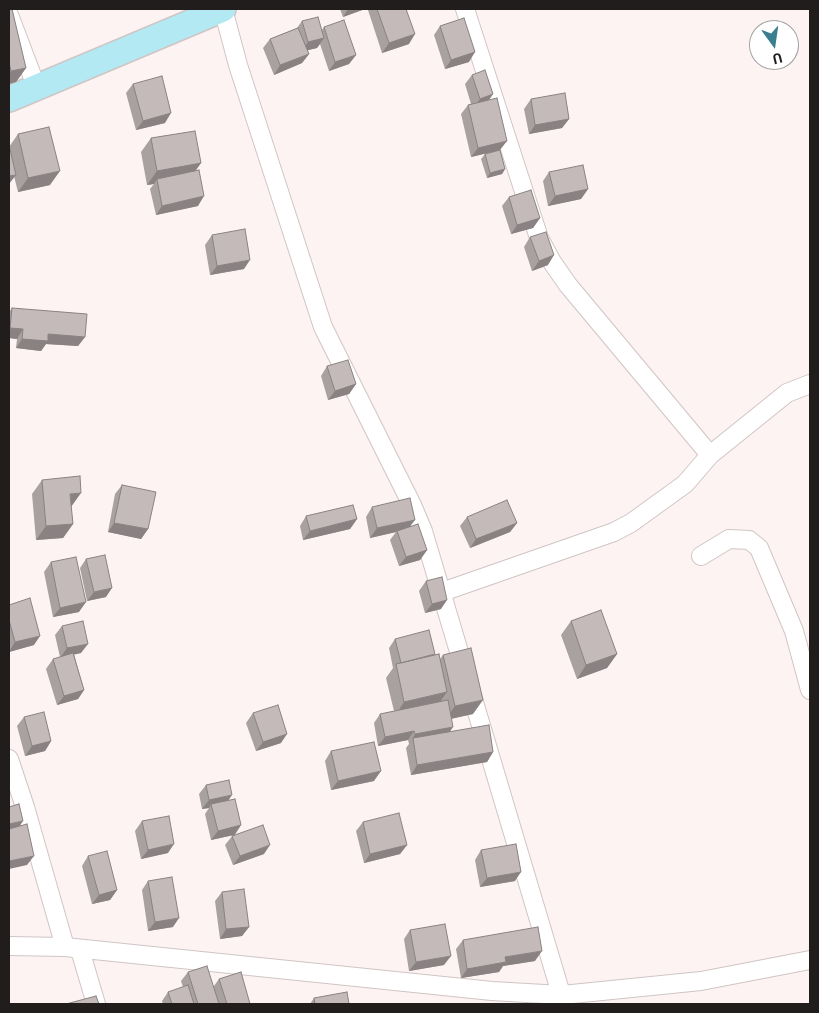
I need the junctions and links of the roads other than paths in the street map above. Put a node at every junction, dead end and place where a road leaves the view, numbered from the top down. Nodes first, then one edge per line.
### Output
1 (223, 9) edge
2 (465, 9) edge
3 (9, 15) edge
4 (36, 86) junction
5 (9, 99) edge
6 (810, 384) edge
7 (710, 455) junction
8 (701, 556) dead end
9 (442, 592) junction
10 (810, 690) edge
11 (9, 759) edge
12 (9, 946) edge
13 (72, 948) junction
14 (810, 960) edge
15 (563, 999) edge
16 (96, 1004) edge

1 - 4 street
1 - 9 street
2 - 7 street
3 - 4 street
4 - 5 street
6 - 7 street
7 - 9 street
8 - 10 street
9 - 15 street
11 - 13 street
12 - 13 street
13 - 15 street
13 - 16 street
14 - 15 street

